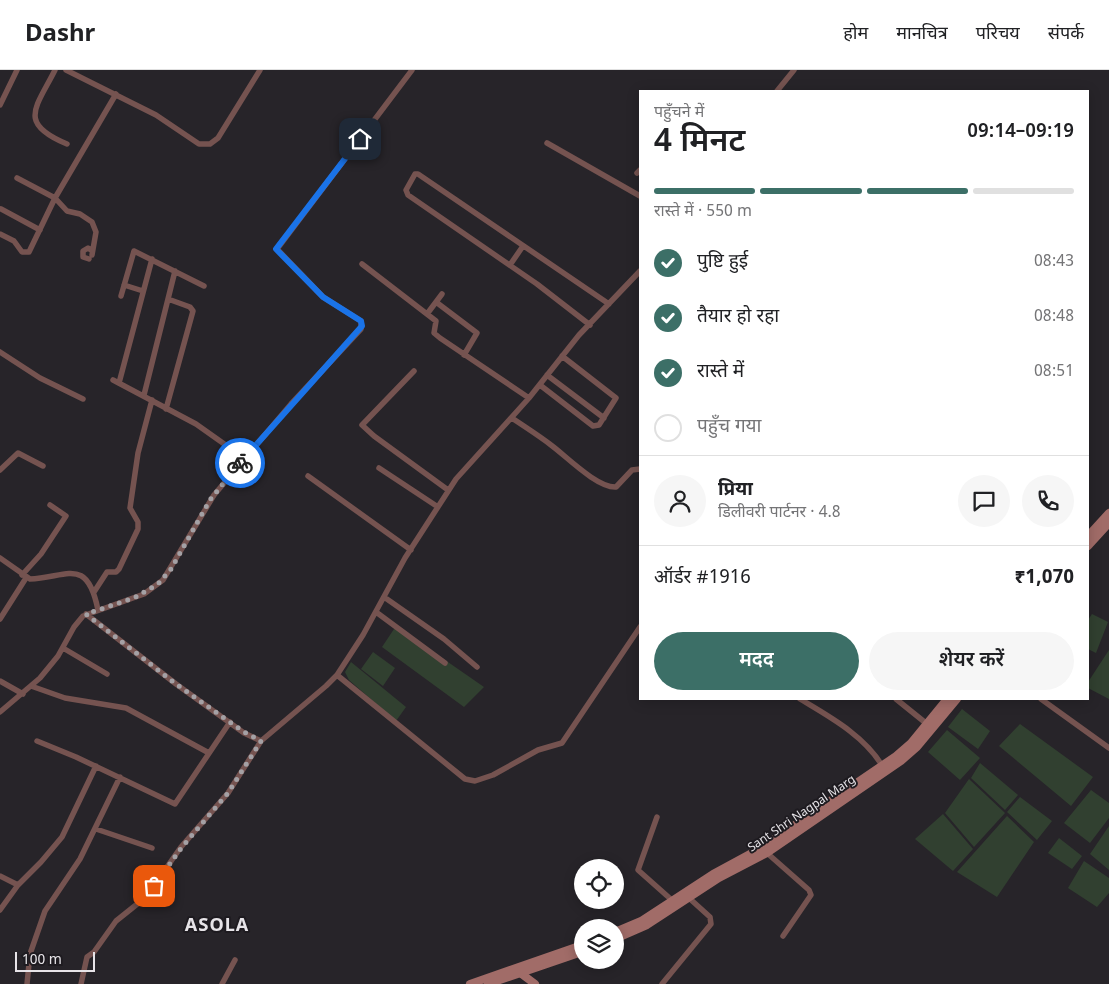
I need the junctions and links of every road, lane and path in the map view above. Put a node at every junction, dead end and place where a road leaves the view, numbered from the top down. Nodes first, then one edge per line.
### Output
1 (17, 70) edge
2 (54, 70) edge
3 (66, 70) edge
4 (260, 70) edge
5 (412, 70) edge
6 (794, 70) edge
7 (778, 90) edge
8 (116, 94) junction
9 (0, 106) edge
10 (548, 143) dead end
11 (67, 144) dead end
12 (17, 178) dead end
13 (639, 195) edge
14 (55, 198) junction
15 (1, 209) edge
16 (40, 230) junction
17 (0, 234) edge
18 (524, 246) junction
19 (91, 255) dead end
20 (152, 259) junction
21 (362, 264) dead end
22 (510, 265) junction
23 (175, 271) junction
24 (639, 272) edge
25 (124, 286) junction
26 (204, 286) dead end
27 (143, 291) junction
28 (442, 294) dead end
29 (121, 296) dead end
30 (168, 299) junction
31 (436, 302) junction
32 (609, 304) junction
33 (428, 314) junction
34 (590, 325) junction
35 (2, 354) edge
36 (464, 355) junction
37 (562, 356) junction
38 (0, 362) edge
39 (414, 370) dead end
40 (547, 375) junction
41 (540, 385) junction
42 (144, 395) junction
43 (529, 398) junction
44 (83, 399) dead end
45 (152, 400) junction
46 (166, 409) junction
47 (512, 418) junction
48 (604, 418) junction
49 (244, 458) junction
50 (43, 466) dead end
51 (379, 468) dead end
52 (0, 470) edge
53 (639, 470) edge
54 (308, 476) dead end
55 (448, 490) junction
56 (50, 505) dead end
57 (438, 508) junction
58 (1109, 513) edge
59 (1109, 523) edge
60 (1089, 535) edge
61 (1089, 545) edge
62 (411, 550) junction
63 (0, 558) edge
64 (24, 577) junction
65 (94, 592) junction
66 (384, 597) junction
67 (98, 610) junction
68 (376, 612) junction
69 (86, 614) junction
70 (0, 619) edge
71 (639, 628) edge
72 (63, 648) junction
73 (445, 663) dead end
74 (477, 667) dead end
75 (107, 674) dead end
76 (337, 675) junction
77 (0, 681) edge
78 (31, 686) junction
79 (23, 694) junction
80 (802, 700) edge
81 (897, 700) edge
82 (946, 700) edge
83 (956, 700) edge
84 (1042, 700) edge
85 (0, 712) edge
86 (230, 722) junction
87 (928, 724) junction
88 (37, 741) dead end
89 (261, 741) junction
90 (1109, 748) edge
91 (209, 753) junction
92 (96, 766) junction
93 (884, 768) junction
94 (120, 777) junction
95 (657, 817) dead end
96 (96, 829) junction
97 (152, 848) dead end
98 (767, 853) junction
99 (0, 876) edge
100 (18, 885) junction
101 (690, 898) junction
102 (675, 903) junction
103 (0, 910) edge
104 (624, 928) edge
105 (624, 935) edge
106 (783, 936) dead end
107 (574, 948) edge
108 (574, 954) edge
109 (235, 960) dead end
110 (517, 971) junction
111 (28, 984) edge
112 (81, 984) edge
113 (222, 984) edge
114 (470, 984) edge
115 (488, 984) edge
116 (535, 984) edge
117 (662, 984) edge

1 - 9 street
2 - 11 street
3 - 8 street
4 - 8 street
5 - 49 street
6 - 7 street
8 - 14 street
10 - 13 street
12 - 14 street
14 - 16 street
14 - 19 street
15 - 16 street
16 - 17 street
18 - 22 street
18 - 22 street
18 - 32 street
20 - 23 street
20 - 25 street
20 - 27 street
21 - 33 street
22 - 34 street
23 - 26 street
23 - 30 street
24 - 32 street
25 - 27 street
25 - 29 street
27 - 42 street
28 - 31 street
30 - 42 street
30 - 46 street
31 - 33 street
31 - 36 street
32 - 34 street
33 - 36 street
34 - 37 street
35 - 38 street
35 - 44 street
36 - 43 street
37 - 40 street
37 - 48 street
39 - 55 street
40 - 41 street
40 - 48 street
41 - 43 street
41 - 48 street
42 - 45 street
43 - 47 street
45 - 46 street
45 - 65 street
46 - 49 street
47 - 53 street
47 - 55 street
49 - 67 street
50 - 52 street
51 - 57 street
54 - 62 street
55 - 57 street
56 - 64 street
57 - 62 street
58 - 60 street
59 - 61 street
62 - 66 street
63 - 64 street
64 - 65 street
64 - 70 street
65 - 67 street
66 - 68 street
66 - 74 street
67 - 69 street
68 - 73 street
68 - 76 street
69 - 72 street
69 - 86 street
71 - 76 street
72 - 75 street
72 - 78 street
76 - 89 street
77 - 79 street
78 - 79 street
78 - 91 street
79 - 85 street
80 - 93 street
81 - 87 street
82 - 87 street, Sant Shri Nagpal Marg
83 - 93 street, Sant Shri Nagpal Marg
84 - 90 street
86 - 89 street
86 - 91 street
87 - 93 street, Sant Shri Nagpal Marg
88 - 92 street
89 - 112 street
91 - 94 street
92 - 94 street
92 - 100 street
93 - 98 street, Sant Shri Nagpal Marg
93 - 102 street, Sant Shri Nagpal Marg
94 - 96 street
95 - 102 street
96 - 97 street
96 - 111 street
98 - 101 street, Sant Shri Nagpal Marg
98 - 106 street
99 - 100 street
100 - 103 street
101 - 102 street, Sant Shri Nagpal Marg
101 - 117 street
102 - 104 street, Sant Shri Nagpal Marg
102 - 105 street, Sant Shri Nagpal Marg
107 - 110 street
108 - 110 street
109 - 113 street
110 - 114 street
110 - 115 street
110 - 116 street

